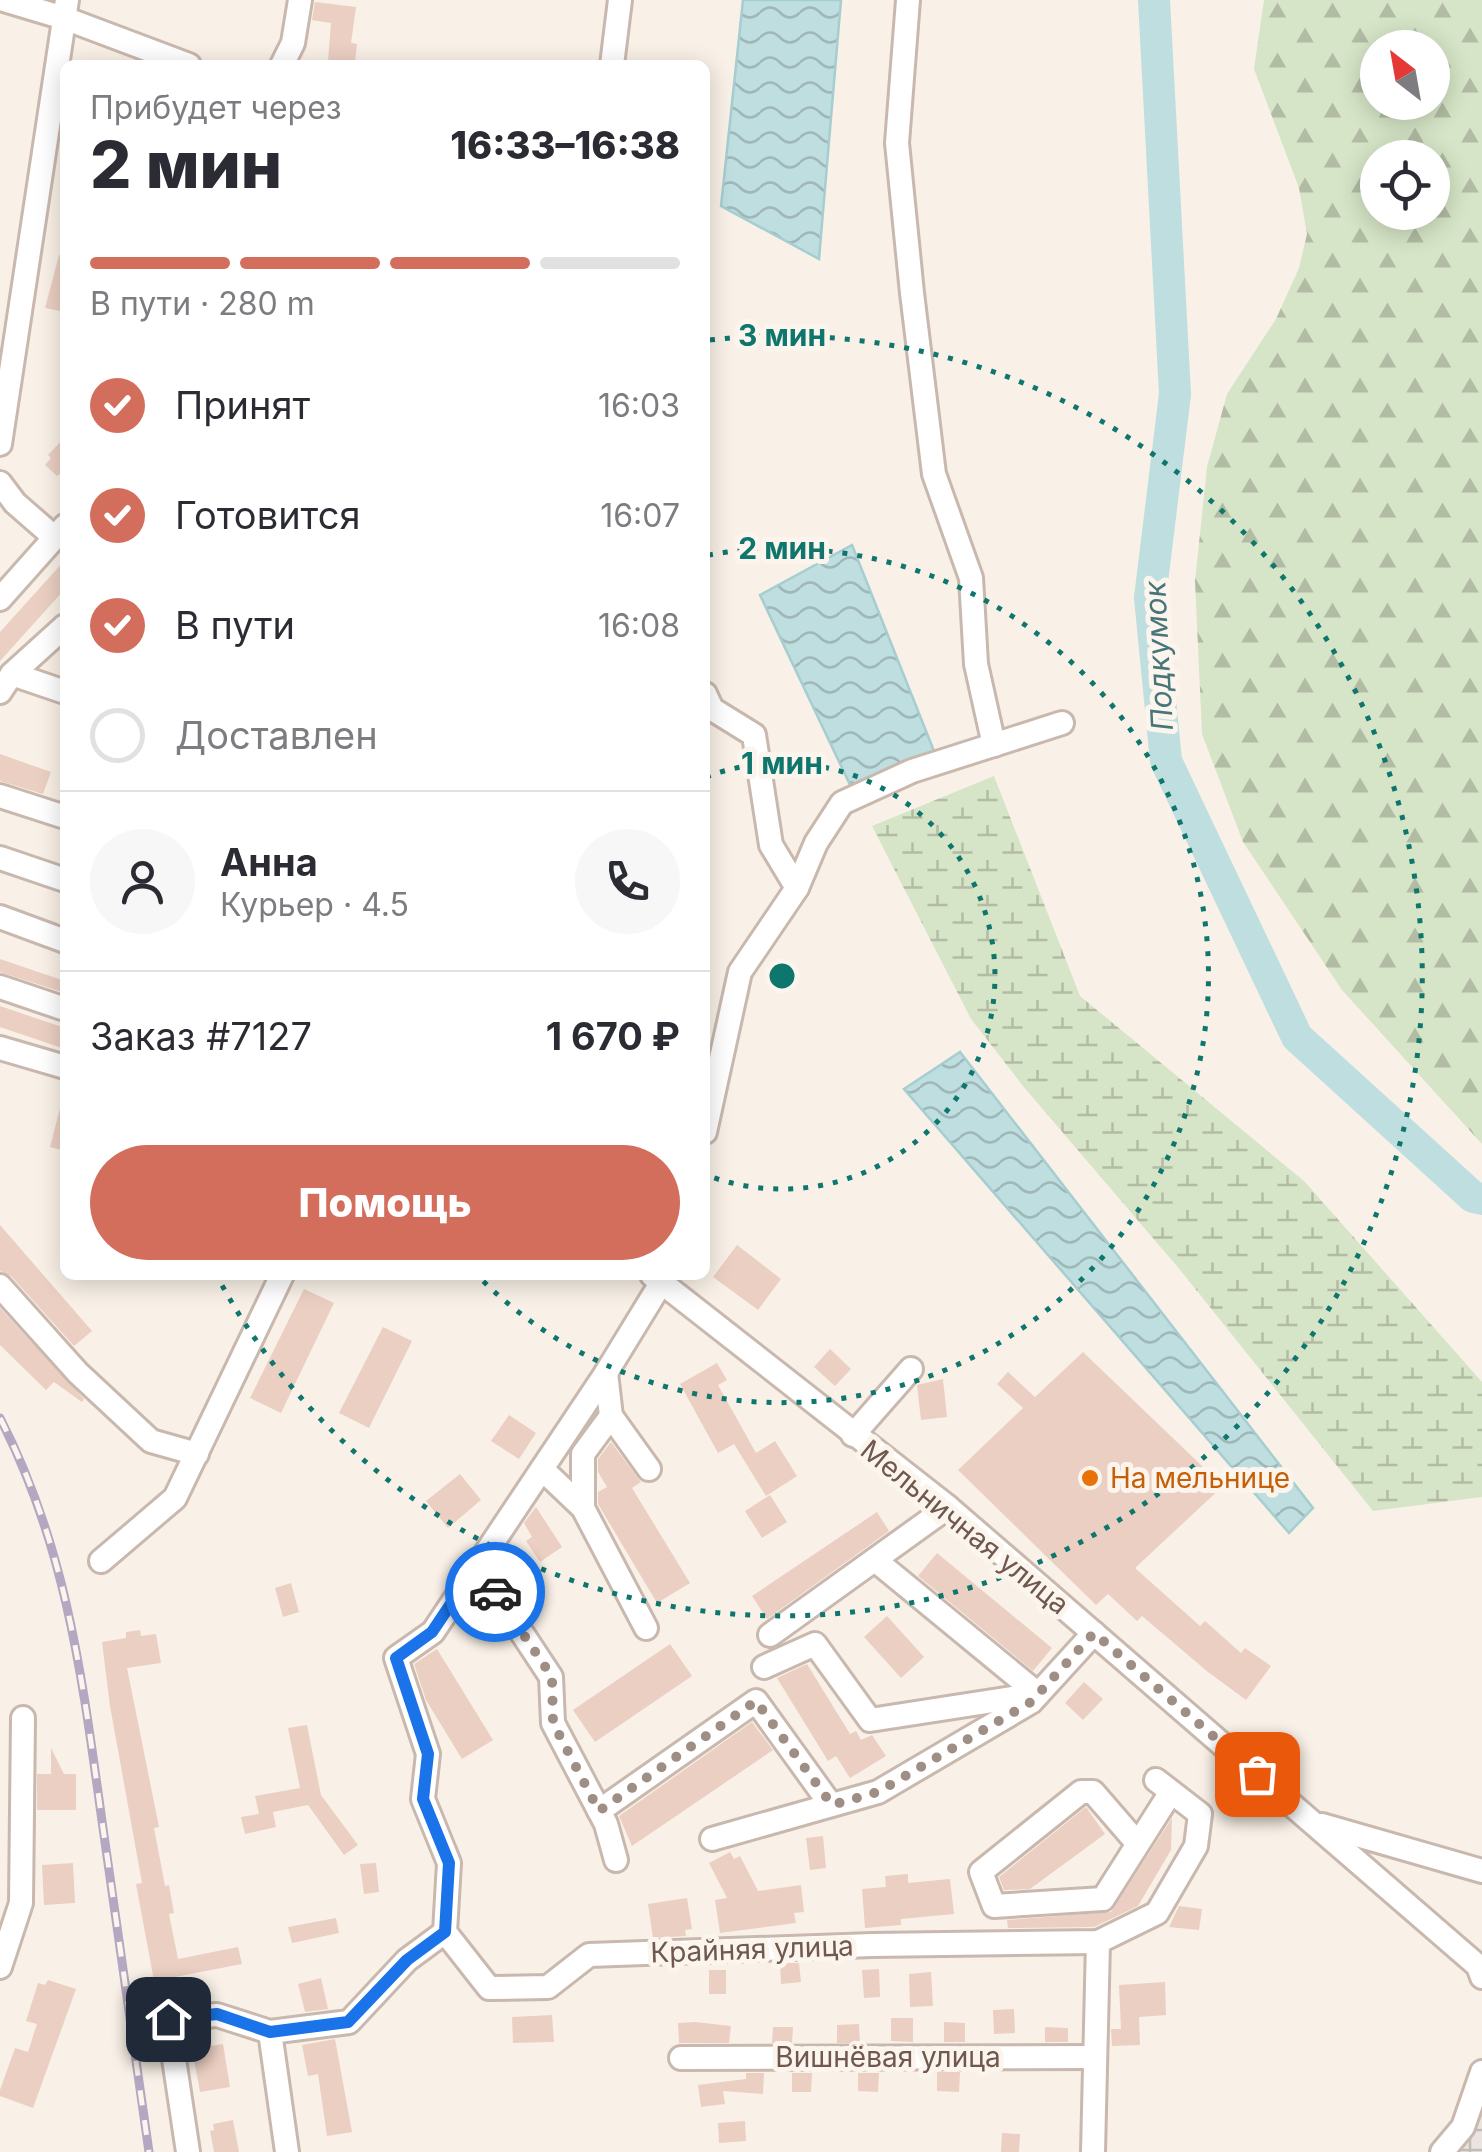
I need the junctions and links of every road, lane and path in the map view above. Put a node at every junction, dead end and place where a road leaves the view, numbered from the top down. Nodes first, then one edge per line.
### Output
1 (4, 0) edge
2 (300, 0) edge
3 (620, 0) edge
4 (908, 0) edge
5 (66, 9) edge
6 (178, 60) edge
7 (284, 60) edge
8 (613, 60) edge
9 (0, 444) edge
10 (0, 483) edge
11 (60, 532) edge
12 (0, 599) edge
13 (60, 631) edge
14 (6, 683) edge
15 (60, 691) edge
16 (710, 705) edge
17 (1062, 723) dead end
18 (994, 745) junction
19 (0, 796) edge
20 (60, 815) edge
21 (0, 858) edge
22 (60, 878) edge
23 (797, 888) junction
24 (0, 917) edge
25 (60, 939) edge
26 (0, 987) edge
27 (60, 1006) edge
28 (0, 1048) edge
29 (60, 1066) edge
30 (710, 1109) edge
31 (280, 1280) edge
32 (659, 1280) edge
33 (662, 1280) edge
34 (0, 1286) edge
35 (911, 1369) dead end
36 (606, 1373) junction
37 (611, 1416) junction
38 (853, 1435) junction
39 (197, 1454) junction
40 (583, 1464) junction
41 (649, 1469) dead end
42 (546, 1473) junction
43 (583, 1508) junction
44 (948, 1508) junction
45 (875, 1560) junction
46 (101, 1561) dead end
47 (477, 1565) junction
48 (646, 1628) dead end
49 (1094, 1633) junction
50 (770, 1635) dead end
51 (764, 1667) dead end
52 (1038, 1694) junction
53 (22, 1718) dead end
54 (832, 1805) junction
55 (599, 1811) junction
56 (1312, 1822) junction
57 (712, 1839) dead end
58 (1138, 1844) junction
59 (616, 1860) dead end
60 (1482, 1871) edge
61 (445, 1932) junction
62 (1098, 1942) junction
63 (1481, 1966) edge
64 (0, 1967) edge
65 (270, 2032) junction
66 (1095, 2057) junction
67 (680, 2058) dead end
68 (1482, 2072) edge
69 (188, 2152) edge
70 (288, 2152) edge
71 (1093, 2152) edge
72 (1442, 2152) edge

1 - 5 street
2 - 7 street
3 - 8 street
4 - 18 street
5 - 6 street
5 - 9 street
10 - 11 street
11 - 12 street
13 - 14 street
14 - 15 street
16 - 23 street
17 - 18 street
18 - 23 street
19 - 20 street
21 - 22 street
23 - 30 street
24 - 25 street
26 - 27 street
28 - 29 street
31 - 39 street
32 - 36 street, Мельничная улица
33 - 38 street, Мельничная улица
34 - 39 street
35 - 38 street
36 - 37 street
36 - 42 street, Мельничная улица
37 - 40 street
37 - 41 street
38 - 44 street, Мельничная улица
39 - 46 street
40 - 42 street
40 - 43 street
42 - 43 street
42 - 47 street, Мельничная улица
43 - 48 street
44 - 45 street
44 - 49 street, Мельничная улица
45 - 50 street
45 - 52 street
47 - 55 street
47 - 61 street, Мельничная улица
49 - 52 street
49 - 56 street, Мельничная улица
51 - 52 street
52 - 54 street
53 - 64 street
54 - 55 street
54 - 57 street
55 - 59 street
56 - 60 street
56 - 63 street, Мельничная улица
58 - 58 street
58 - 62 street
61 - 62 street, Крайняя улица
61 - 65 street
62 - 66 street
65 - 69 street
65 - 70 street
66 - 67 street, Вишнёвая улица
66 - 71 street
68 - 72 street

